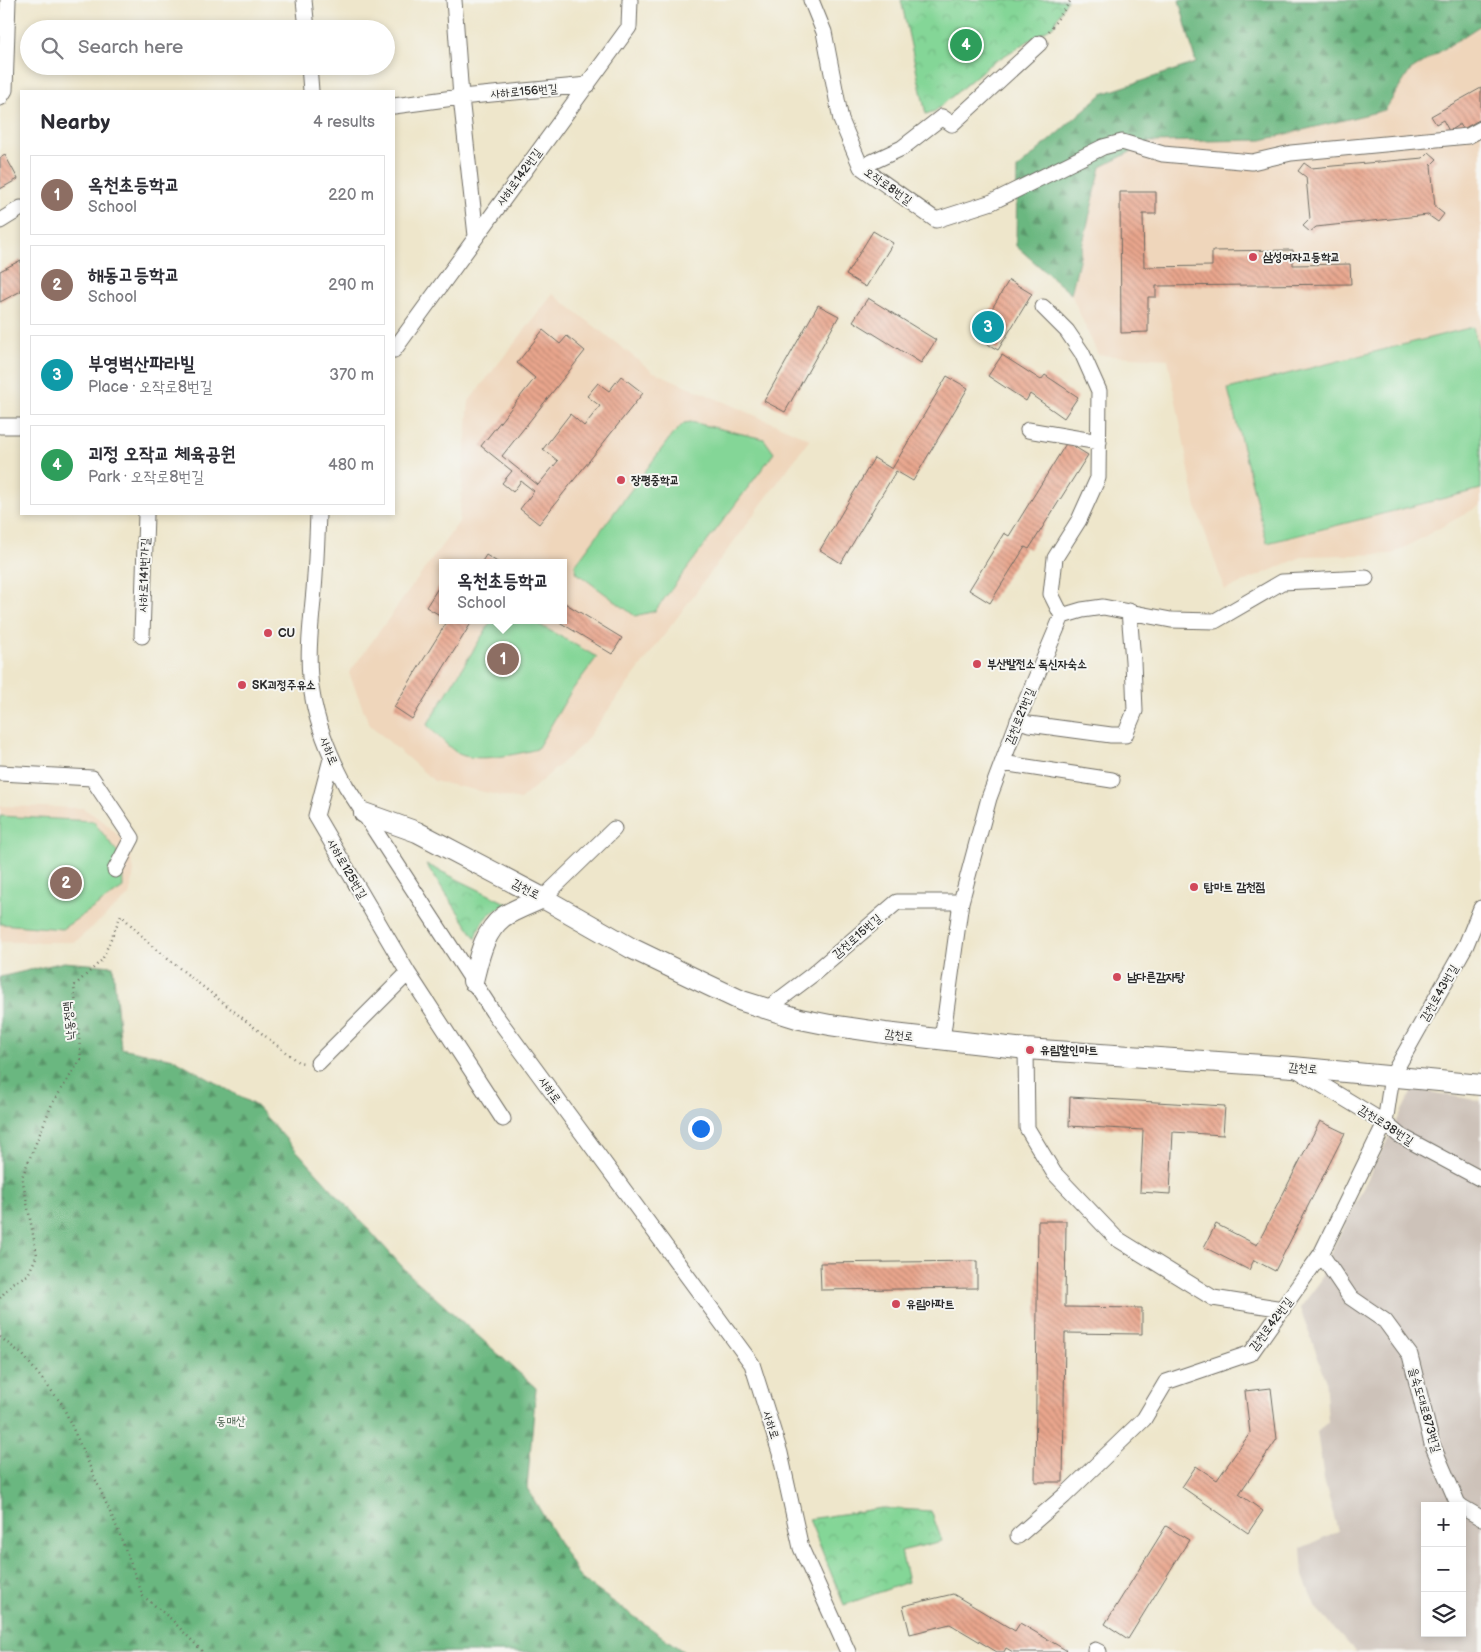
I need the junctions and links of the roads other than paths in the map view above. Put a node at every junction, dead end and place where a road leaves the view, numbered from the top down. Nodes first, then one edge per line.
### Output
1 (8, 0) edge
2 (304, 0) edge
3 (454, 0) edge
4 (630, 0) edge
5 (811, 0) edge
6 (305, 20) edge
7 (1040, 42) road end
8 (311, 75) edge
9 (588, 85) junction
10 (312, 90) edge
11 (461, 97) junction
12 (0, 98) edge
13 (395, 106) edge
14 (1481, 129) edge
15 (861, 168) junction
16 (20, 209) edge
17 (0, 221) edge
18 (476, 236) junction
19 (1043, 307) dead end
20 (395, 349) edge
21 (0, 426) edge
22 (20, 426) edge
23 (1028, 430) dead end
24 (1099, 442) junction
25 (146, 515) edge
26 (318, 515) edge
27 (1366, 578) dead end
28 (1129, 611) junction
29 (1062, 616) junction
30 (142, 636) dead end
31 (1018, 720) junction
32 (331, 759) junction
33 (1002, 763) junction
34 (0, 773) edge
35 (1112, 780) dead end
36 (364, 813) junction
37 (614, 829) dead end
38 (115, 870) dead end
39 (543, 898) junction
40 (961, 902) junction
41 (1481, 908) edge
42 (408, 973) junction
43 (473, 981) junction
44 (767, 1010) junction
45 (942, 1040) junction
46 (1026, 1049) junction
47 (318, 1063) road end
48 (1293, 1067) junction
49 (1392, 1076) junction
50 (1481, 1085) edge
51 (503, 1120) dead end
52 (1385, 1123) junction
53 (1481, 1179) edge
54 (1320, 1254) junction
55 (1283, 1309) junction
56 (1457, 1502) edge
57 (1466, 1509) edge
58 (1481, 1518) edge
59 (1018, 1536) dead end
60 (848, 1652) edge

1 - 12 street
2 - 6 street
3 - 11 street
4 - 9 street, 사하로142번길
5 - 15 street, 오작로8번길
7 - 15 street
8 - 10 street
9 - 11 street, 사하로156번길
9 - 18 street, 사하로142번길
11 - 13 street, 사하로156번길
11 - 18 street
14 - 15 street, 오작로8번길
16 - 17 street
18 - 20 street, 사하로142번길
19 - 24 street
21 - 22 street
23 - 24 street
24 - 29 street
25 - 30 street, 사하로141번가길
26 - 32 street, 사하로
27 - 28 street
28 - 29 street
28 - 31 street
29 - 31 street, 감천로21번길
31 - 33 street, 감천로21번길
32 - 36 street, 사하로
32 - 42 street, 사하로125번길
33 - 35 street
33 - 40 street, 감천로21번길
34 - 38 street
36 - 39 main road, 감천로
36 - 43 street, 사하로
37 - 39 street
39 - 43 main road
39 - 44 main road, 감천로
40 - 44 street, 감천로15번길
40 - 45 street, 감천로21번길
41 - 49 street, 감천로43번길
42 - 47 street
42 - 51 street, 사하로125번길
43 - 60 street, 사하로
44 - 45 main road, 감천로
45 - 46 main road, 감천로
46 - 48 main road, 감천로
46 - 55 street
48 - 49 main road, 감천로
48 - 52 street, 감천로38번길
49 - 50 main road, 감천로
49 - 52 street, 감천로42번길
52 - 53 street, 감천로38번길
52 - 54 street, 감천로42번길
54 - 55 street, 감천로42번길
54 - 56 street, 을숙도대로873번길
55 - 59 street, 감천로42번길
57 - 58 street, 을숙도대로873번길

